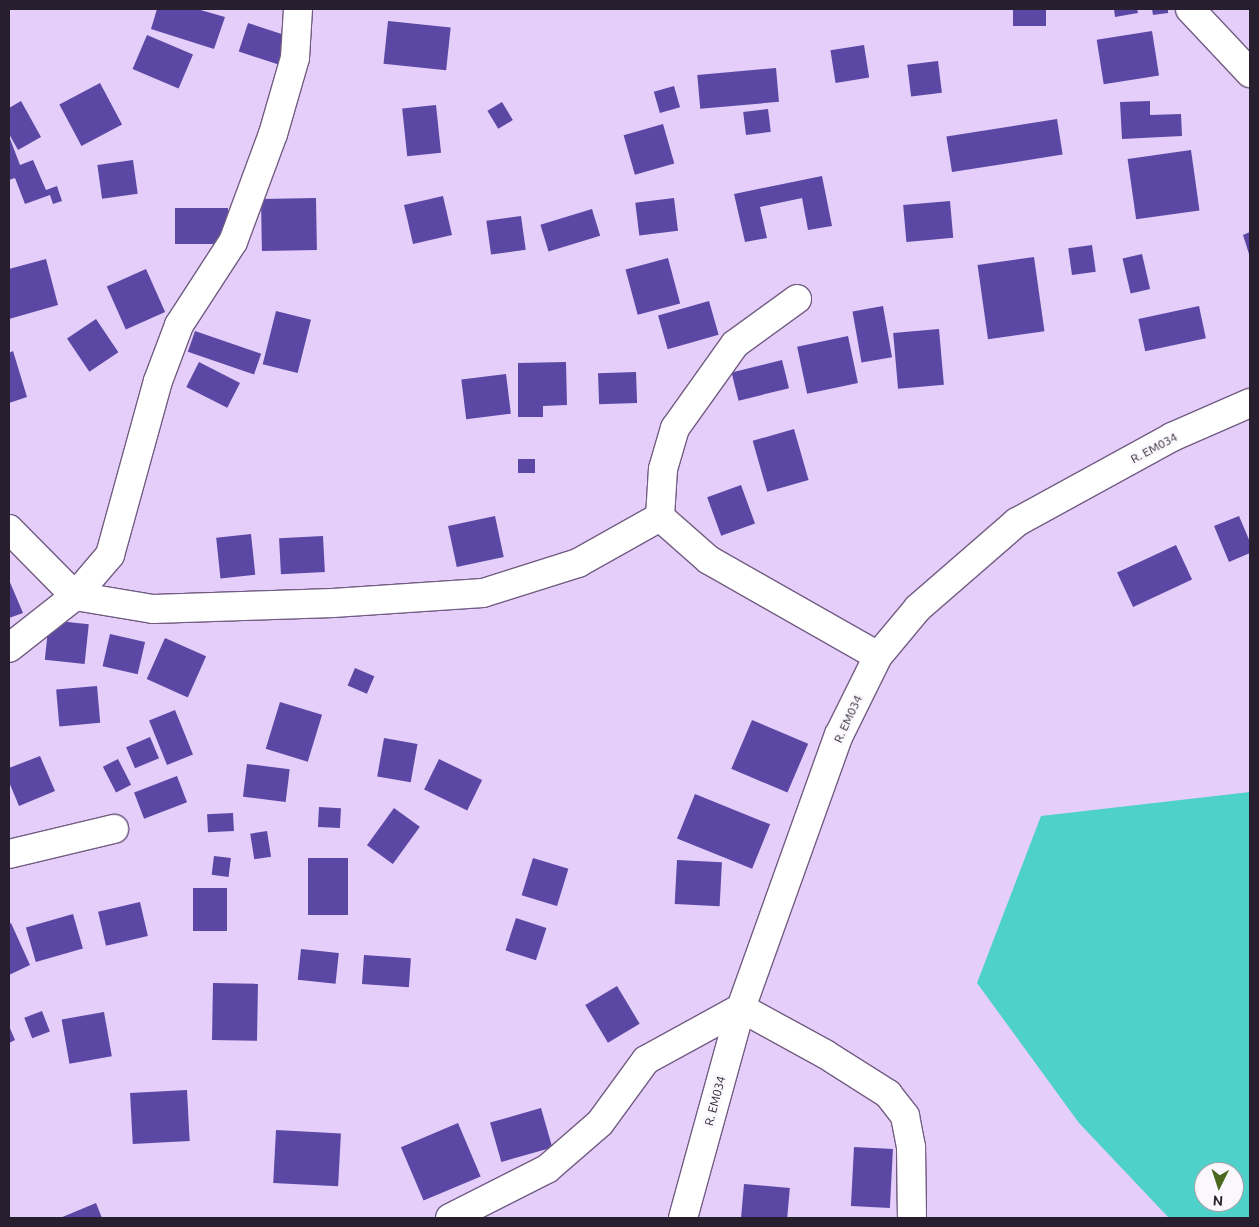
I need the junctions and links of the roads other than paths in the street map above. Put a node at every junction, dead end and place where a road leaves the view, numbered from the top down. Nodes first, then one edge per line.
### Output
1 (298, 9) edge
2 (1190, 9) edge
3 (1250, 73) edge
4 (797, 299) dead end
5 (1250, 402) edge
6 (660, 517) junction
7 (9, 529) edge
8 (75, 596) junction
9 (9, 648) edge
10 (878, 656) junction
11 (114, 829) dead end
12 (9, 854) edge
13 (741, 1008) junction
14 (450, 1218) edge
15 (683, 1218) edge
16 (912, 1218) edge

1 - 8 street
2 - 3 street
4 - 6 street
5 - 10 street, R. EM034
6 - 8 street
6 - 10 street
7 - 8 street
8 - 9 street
10 - 13 street, R. EM034
11 - 12 street
13 - 14 street
13 - 15 street, R. EM034
13 - 16 street

